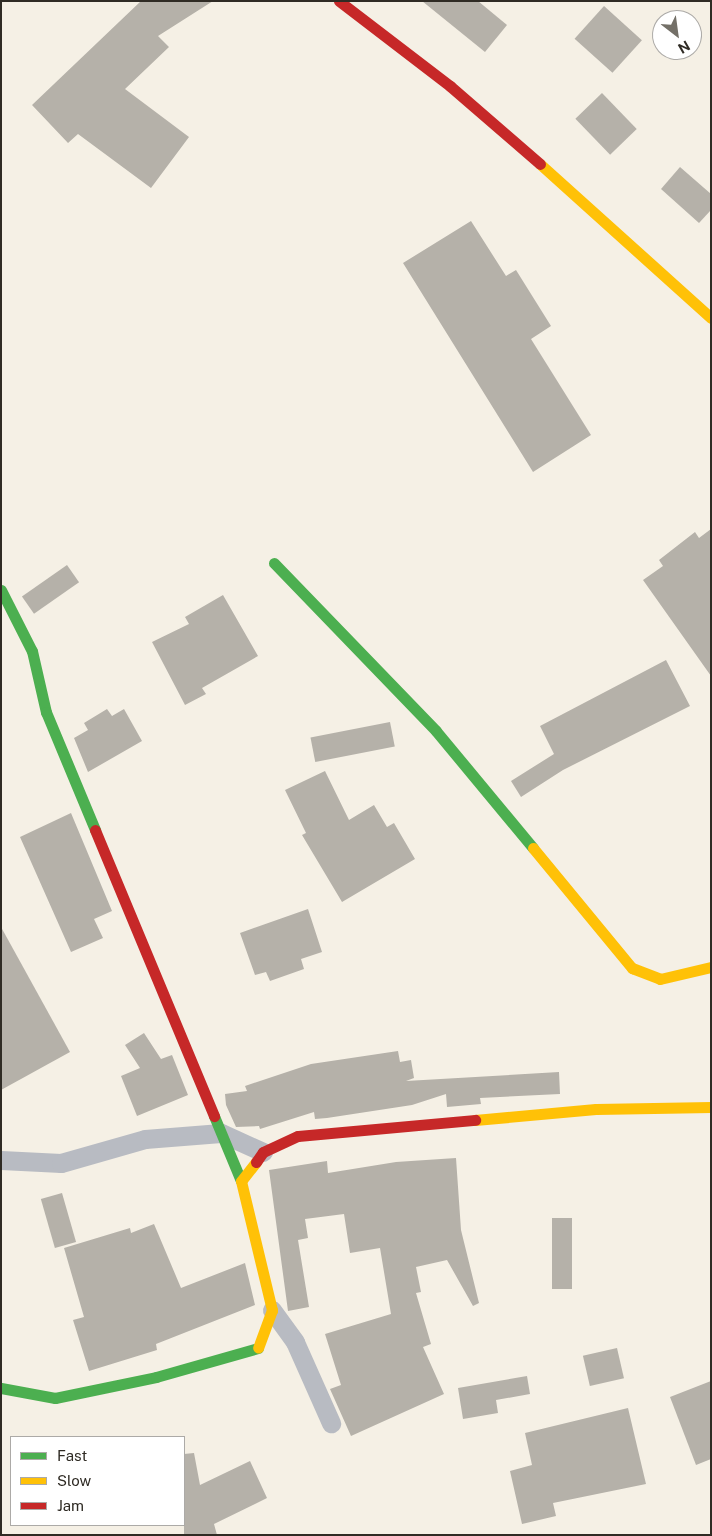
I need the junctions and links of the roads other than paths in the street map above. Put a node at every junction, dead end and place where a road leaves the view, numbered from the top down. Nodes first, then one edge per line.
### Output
1 (340, 1) edge
2 (711, 318) edge
3 (274, 563) dead end
4 (1, 590) edge
5 (711, 967) edge
6 (711, 1107) edge
7 (221, 1133) junction
8 (263, 1152) junction
9 (1, 1160) edge
10 (241, 1181) junction
11 (272, 1310) junction
12 (1, 1388) edge
13 (331, 1423) dead end

1 - 2 street
3 - 5 street
4 - 7 street
6 - 8 street
7 - 8 street
7 - 9 street
7 - 10 street
8 - 10 street
10 - 11 street
11 - 12 street
11 - 13 street

